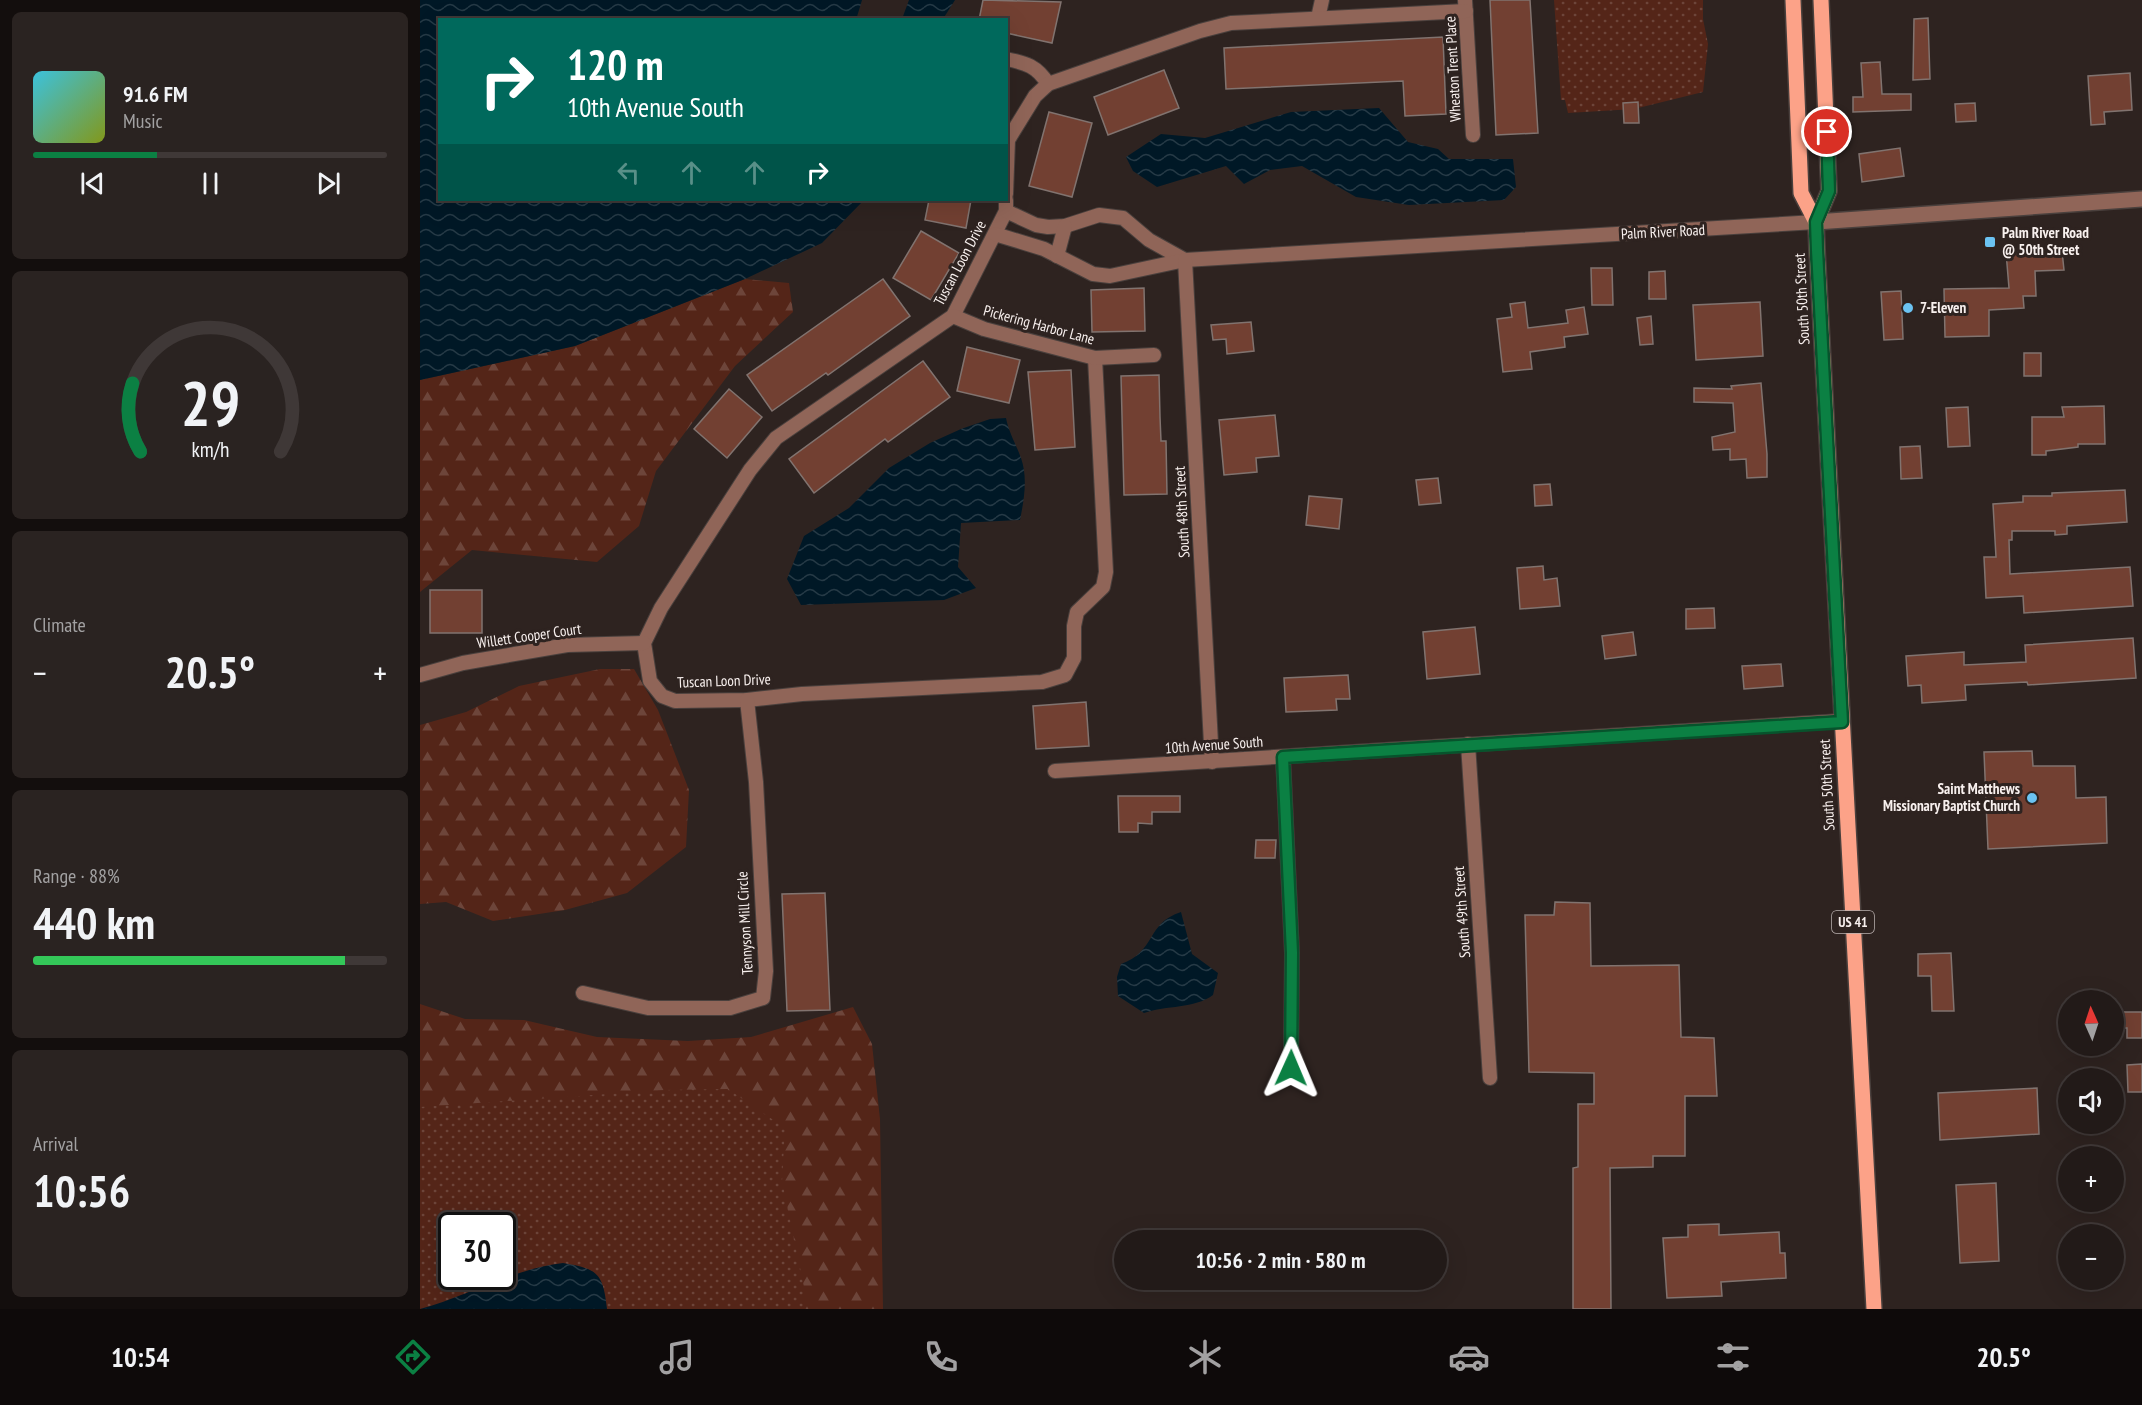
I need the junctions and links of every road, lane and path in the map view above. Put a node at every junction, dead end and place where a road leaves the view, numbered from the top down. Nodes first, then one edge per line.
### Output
1 (1322, 0) edge
2 (1793, 0) edge
3 (1821, 0) edge
4 (1466, 6) edge
5 (1318, 18) junction
6 (1008, 58) edge
7 (1048, 84) junction
8 (1473, 135) dead end
9 (1008, 137) edge
10 (2142, 199) edge
11 (1006, 206) edge
12 (1816, 222) junction
13 (1065, 226) junction
14 (995, 234) junction
15 (1057, 256) junction
16 (1185, 260) junction
17 (953, 316) junction
18 (1154, 355) dead end
19 (1095, 358) junction
20 (644, 643) junction
21 (420, 675) edge
22 (747, 700) junction
23 (1842, 722) junction
24 (1468, 744) junction
25 (1283, 757) junction
26 (1212, 762) junction
27 (1055, 771) dead end
28 (583, 993) dead end
29 (1291, 1068) dead end
30 (1490, 1078) dead end
31 (1874, 1309) edge

1 - 5 street
2 - 12 main road, South 50th Street / US 41
3 - 12 main road, South 50th Street / US 41
4 - 5 street
4 - 8 street, Wheaton Trent Place
5 - 7 street
6 - 7 street
7 - 9 street
10 - 12 street, Palm River Road
11 - 13 street
11 - 14 street, Tuscan Loon Drive
12 - 16 street, Palm River Road
12 - 23 main road, South 50th Street / US 41
13 - 15 street
13 - 16 street
14 - 15 street, Palm River Road
14 - 17 street, Tuscan Loon Drive
15 - 16 street, Palm River Road
16 - 26 street, South 48th Street
17 - 19 street, Pickering Harbor Lane
17 - 20 street, Tuscan Loon Drive
18 - 19 street, Pickering Harbor Lane
19 - 22 street, Tuscan Loon Drive
20 - 21 street, Willett Cooper Court
20 - 22 street, Tuscan Loon Drive
22 - 28 street, Tennyson Mill Circle
23 - 24 street, 10th Avenue South
23 - 31 main road, South 50th Street / US 41
24 - 25 street, 10th Avenue South
24 - 30 street, South 49th Street
25 - 26 street, 10th Avenue South
25 - 29 street
26 - 27 street, 10th Avenue South

